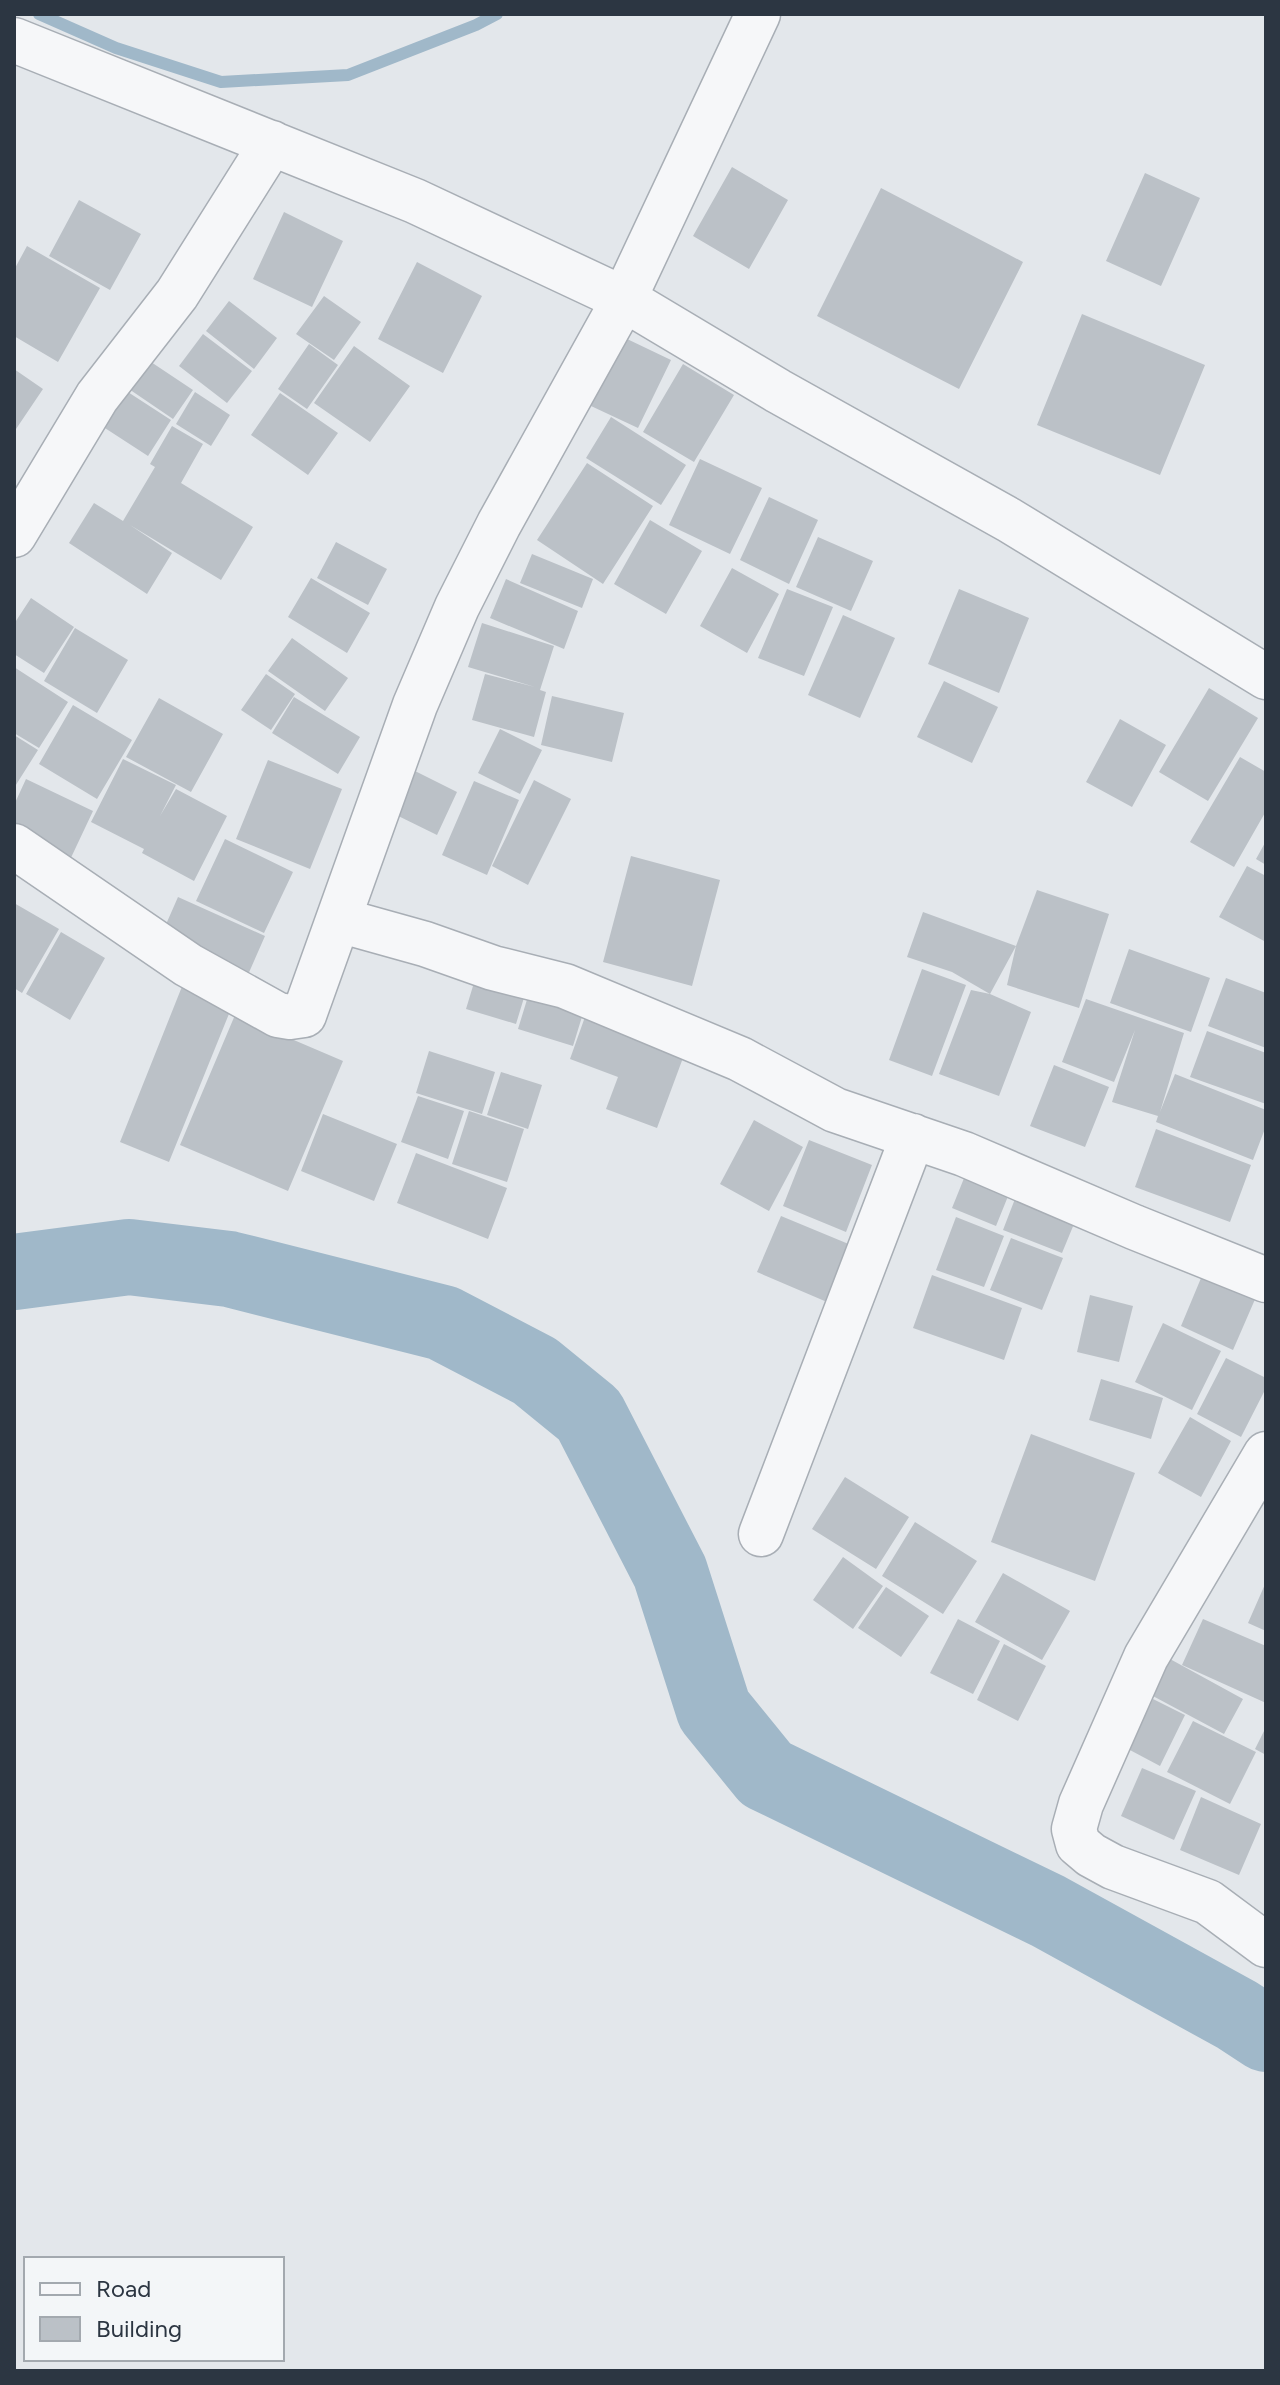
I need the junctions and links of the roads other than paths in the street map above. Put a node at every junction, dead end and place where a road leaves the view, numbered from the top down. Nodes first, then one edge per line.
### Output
1 (758, 14) edge
2 (14, 40) edge
3 (272, 143) junction
4 (624, 299) junction
5 (14, 535) edge
6 (1266, 677) edge
7 (14, 846) edge
8 (339, 920) junction
9 (913, 1136) junction
10 (1266, 1280) edge
11 (1266, 1454) edge
12 (761, 1534) dead end
13 (1266, 1945) edge

1 - 4 street
2 - 3 street
3 - 4 street
3 - 5 street
4 - 6 street
4 - 8 street
7 - 8 street
8 - 9 street
9 - 10 street
9 - 12 street
11 - 13 street

